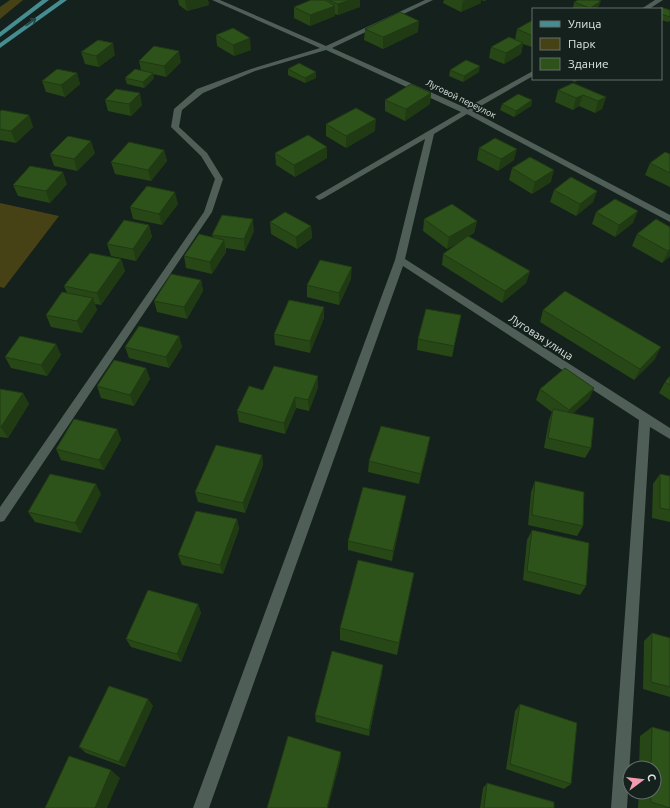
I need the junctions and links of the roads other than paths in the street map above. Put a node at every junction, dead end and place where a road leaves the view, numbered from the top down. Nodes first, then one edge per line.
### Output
1 (46, 0) edge
2 (64, 0) edge
3 (215, 0) edge
4 (430, 0) edge
5 (660, 0) edge
6 (646, 8) edge
7 (0, 35) edge
8 (0, 46) edge
9 (326, 48) junction
10 (532, 74) edge
11 (466, 111) junction
12 (430, 134) junction
13 (319, 197) dead end
14 (670, 219) edge
15 (400, 260) junction
16 (645, 418) junction
17 (670, 434) edge
18 (0, 517) edge
19 (200, 808) edge
20 (619, 808) edge

1 - 7 main road
8 -> 2 main road
3 - 9 street, Луговой переулок
4 - 9 street
5 - 6 street
9 - 11 street, Луговой переулок
9 - 18 street
10 - 11 street
11 - 12 street
11 - 14 street, Луговой переулок
12 - 13 street
12 - 15 street
15 - 16 street, Луговая улица
15 - 19 street
16 - 17 street, Луговая улица
16 - 20 street

